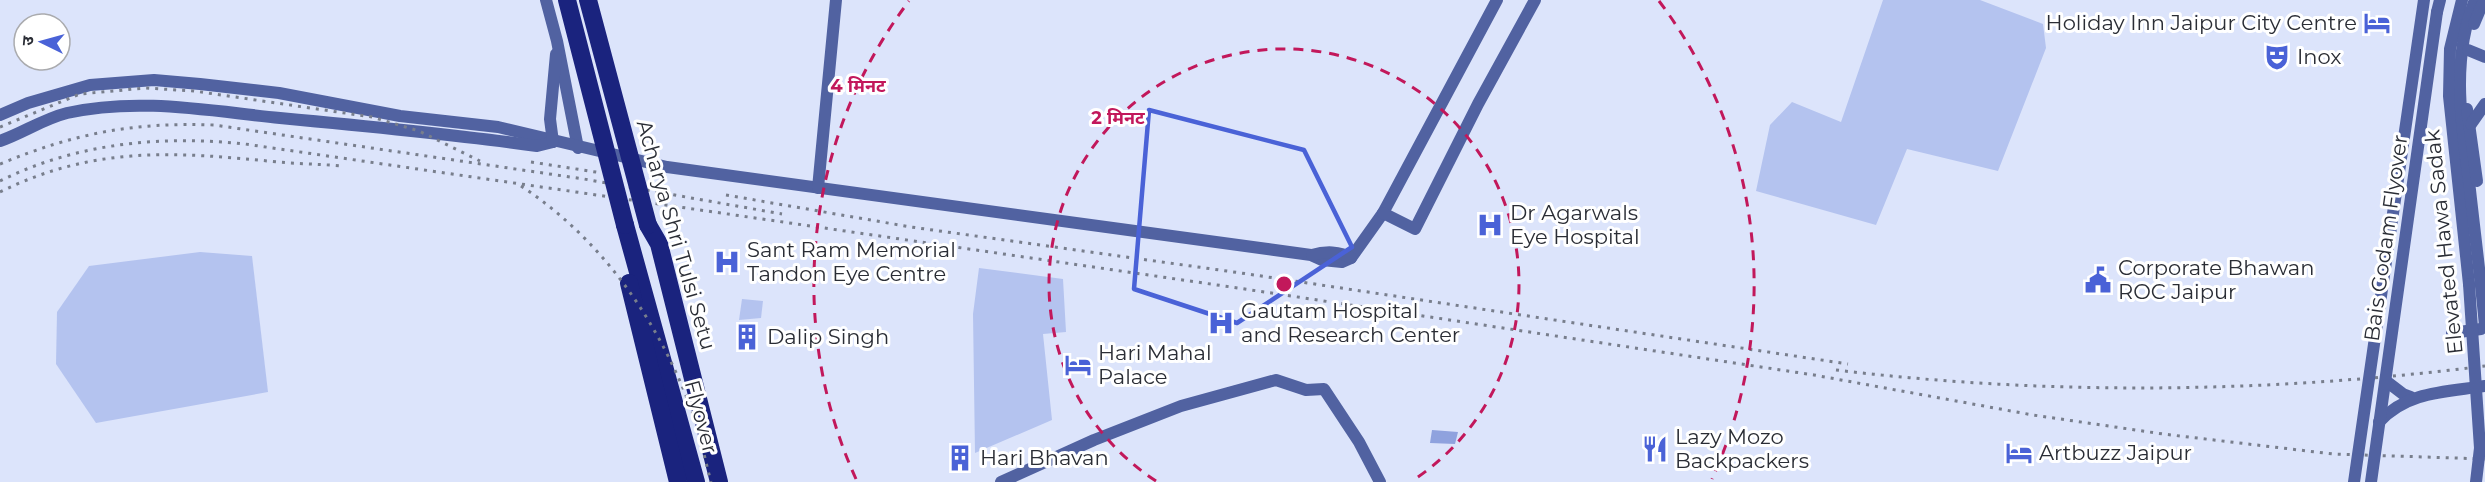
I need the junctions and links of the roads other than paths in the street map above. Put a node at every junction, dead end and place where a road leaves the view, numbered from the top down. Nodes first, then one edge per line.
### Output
1 (546, 0) edge
2 (567, 0) edge
3 (588, 0) edge
4 (836, 0) edge
5 (1497, 0) edge
6 (1535, 0) edge
7 (2424, 0) edge
8 (2462, 0) edge
9 (2475, 0) edge
10 (2484, 0) edge
11 (2439, 6) edge
12 (557, 41) junction
13 (2468, 50) junction
14 (2485, 57) edge
15 (2485, 104) edge
16 (0, 115) edge
17 (2470, 124) junction
18 (0, 141) edge
19 (553, 142) junction
20 (578, 148) junction
21 (818, 188) junction
22 (1383, 213) junction
23 (625, 225) junction
24 (648, 225) junction
25 (2485, 263) edge
26 (2485, 327) edge
27 (2452, 333) dead end
28 (2386, 381) junction
29 (2485, 386) edge
30 (2412, 397) junction
31 (2379, 422) junction
32 (678, 482) edge
33 (696, 482) edge
34 (712, 482) edge
35 (719, 482) edge
36 (1001, 482) edge
37 (1380, 482) edge
38 (2354, 482) edge
39 (2371, 482) edge
40 (2476, 482) edge

1 - 12 street
2 - 23 highway, bridge
3 - 24 highway, Acharya Shri Tulsi Setu, bridge
4 - 21 street
5 - 22 street
6 - 22 street
7 - 38 street, Bais Godam Flyover, bridge
8 - 40 street, Elevated Hawa Sadak, bridge
9 - 26 street, Elevated Hawa Sadak
10 - 13 street
11 - 28 street, Bais Godam Flyover, bridge
12 - 19 street
12 - 20 street
13 - 14 street
13 - 17 street
15 - 17 street
16 - 19 street
17 - 25 street
18 - 19 street
19 - 20 street
20 - 21 street
21 - 22 street
23 - 32 highway
23 - 33 highway, Flyover
24 - 34 highway, Flyover
24 - 35 highway, Acharya Shri Tulsi Setu
26 - 27 street
28 - 30 street
28 - 31 street, Bais Godam Flyover, bridge
29 - 30 street
30 - 31 street
31 - 39 street, Bais Godam Flyover, bridge
36 - 37 street

